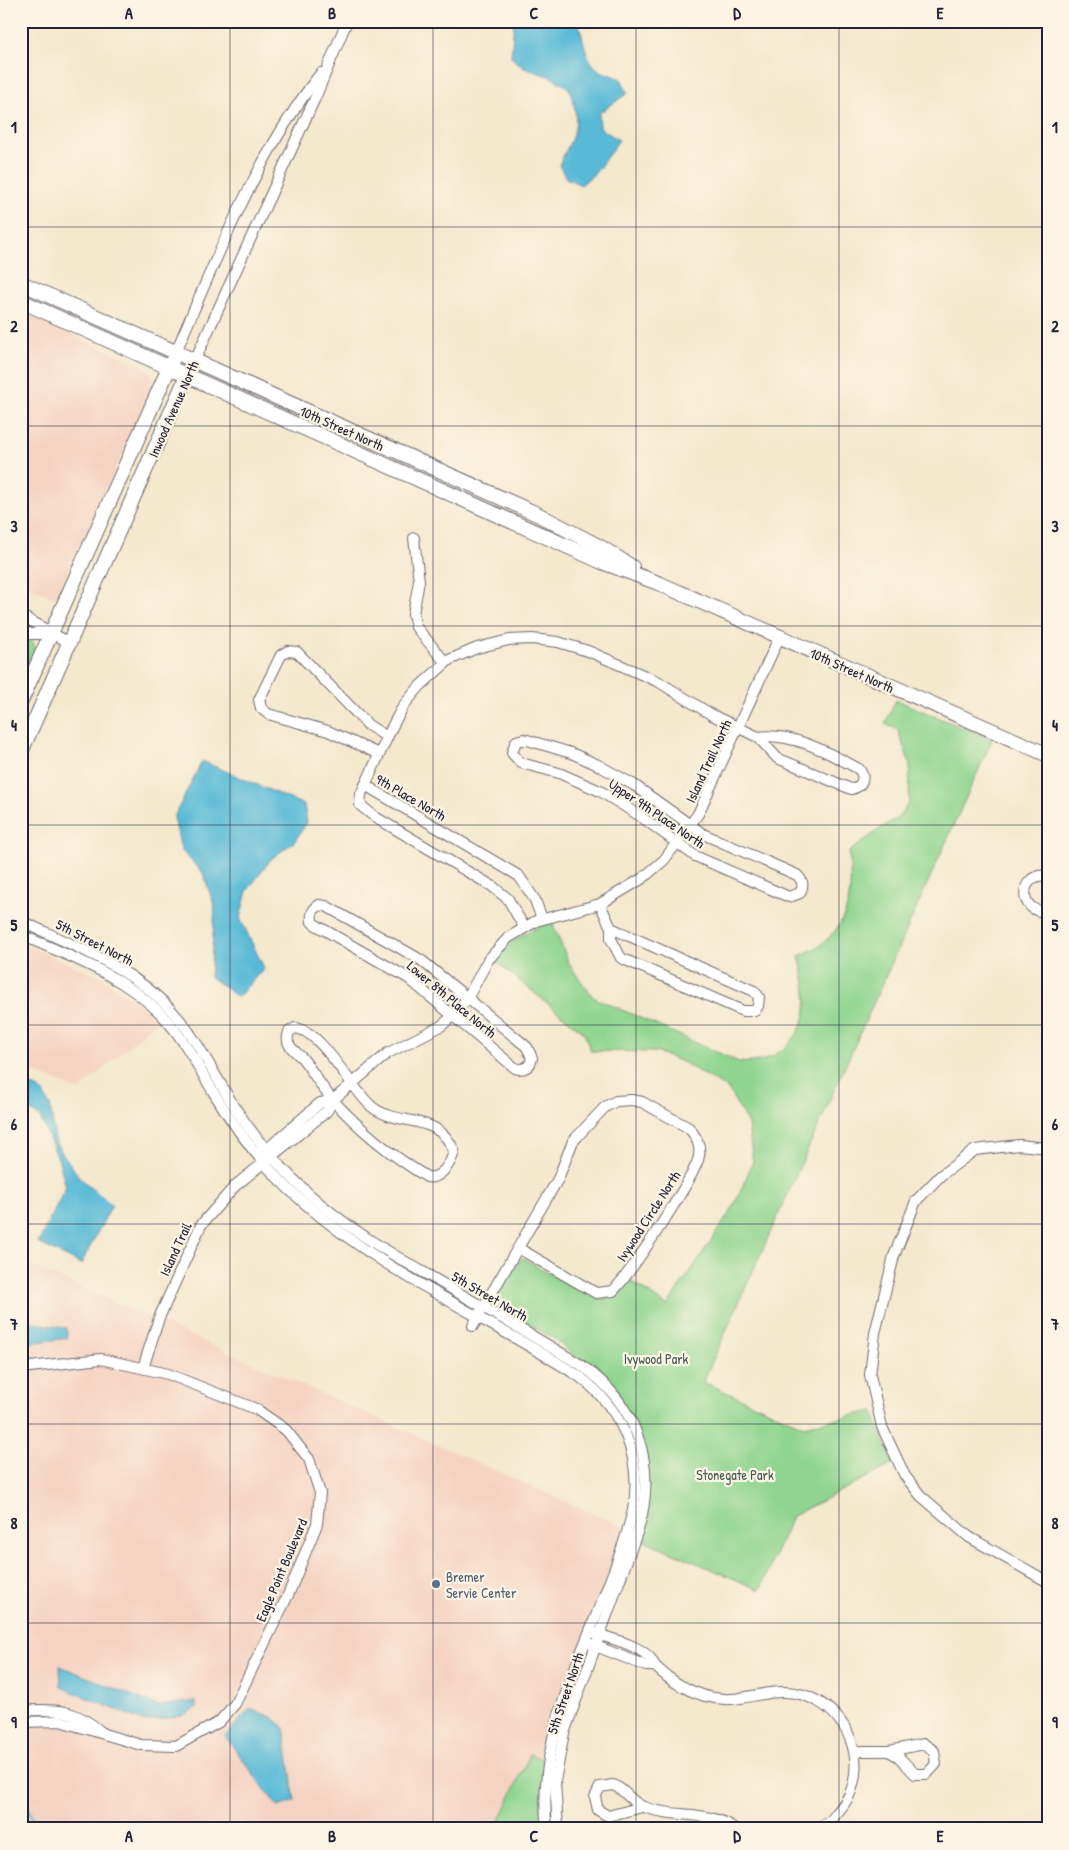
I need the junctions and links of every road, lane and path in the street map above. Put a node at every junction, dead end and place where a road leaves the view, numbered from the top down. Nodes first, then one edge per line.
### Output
1 (347, 21) edge
2 (327, 66) junction
3 (21, 284) edge
4 (21, 301) edge
5 (175, 354) junction
6 (194, 362) junction
7 (169, 368) junction
8 (187, 376) junction
9 (414, 538) dead end
10 (658, 583) junction
11 (21, 616) edge
12 (21, 630) edge
13 (50, 634) junction
14 (779, 638) junction
15 (70, 642) junction
16 (445, 662) junction
17 (21, 701) edge
18 (738, 728) junction
19 (387, 737) junction
20 (758, 737) junction
21 (21, 752) edge
22 (379, 754) junction
23 (1048, 755) edge
24 (365, 785) junction
25 (690, 825) junction
26 (677, 844) junction
27 (1048, 876) edge
28 (600, 904) junction
29 (1048, 911) edge
30 (542, 919) junction
31 (21, 921) edge
32 (524, 927) junction
33 (611, 928) junction
34 (21, 935) edge
35 (468, 997) junction
36 (453, 1016) junction
37 (351, 1085) junction
38 (333, 1100) junction
39 (1048, 1148) edge
40 (267, 1156) junction
41 (518, 1248) junction
42 (481, 1312) junction
43 (473, 1326) dead end
44 (21, 1368) edge
45 (143, 1368) junction
46 (1048, 1582) edge
47 (595, 1633) junction
48 (591, 1644) junction
49 (654, 1666) junction
50 (21, 1711) edge
51 (21, 1722) edge
52 (102, 1732) junction
53 (855, 1750) junction
54 (889, 1751) dead end
55 (642, 1807) dead end
56 (827, 1826) edge
57 (547, 1829) edge
58 (558, 1829) edge
59 (735, 1829) edge
60 (815, 1829) edge

1 - 2 street, Inwood Avenue North
2 - 5 street, Inwood Avenue North
2 - 6 street, Inwood Avenue North
3 - 5 main road, 10th Street North
4 - 7 main road, 10th Street North
5 - 6 main road, 10th Street North
5 - 7 main road, Inwood Avenue North
6 - 8 main road, Inwood Avenue North
6 - 10 main road, 10th Street North
7 - 8 main road, 10th Street North
7 - 13 main road, Inwood Avenue North
8 - 10 main road, 10th Street North
8 - 15 main road, Inwood Avenue North
9 - 16 street
10 - 14 main road, 10th Street North
11 - 13 street
12 - 13 street
13 - 15 street
13 - 17 main road, Inwood Avenue North
14 - 18 street, Island Trail North
14 - 23 main road, 10th Street North
15 - 21 main road, Inwood Avenue North
16 - 18 street
16 - 19 street
18 - 20 street
18 - 25 street, Island Trail North
19 - 22 street
19 - 22 street
20 - 20 street
22 - 24 street
24 - 30 street, 9th Place North
24 - 32 street, 9th Place North
25 - 26 street, Island Trail North
25 - 26 street, Upper 9th Place North
25 - 26 street, Upper 9th Place North
26 - 28 street, Island Trail North
27 - 29 street
28 - 30 street, Island Trail North
28 - 33 street
30 - 32 street, Island Trail North
31 - 40 street, 5th Street North
32 - 35 street, Island Trail North
33 - 33 street
34 - 40 street, 5th Street North
35 - 36 street, Island Trail North
35 - 36 street, Lower 8th Place North
35 - 36 street, Lower 8th Place North
36 - 37 street, Island Trail North
37 - 38 street, Island Trail North
37 - 38 street
37 - 38 street
38 - 40 street, Island Trail North
39 - 46 street
40 - 42 street, 5th Street North
40 - 45 street, Island Trail
41 - 41 street, Ivywood Circle North
41 - 42 street, Ivywood Circle North
42 - 43 street, Ivywood Circle North
42 - 47 street, 5th Street North
44 - 45 street, Eagle Point Boulevard
45 - 52 street, Eagle Point Boulevard
47 - 48 street, 5th Street North
47 - 49 street
48 - 49 street
48 - 57 street, 5th Street North
48 - 58 street, 5th Street North
49 - 53 street
50 - 52 street, Eagle Point Boulevard
51 - 52 street, Eagle Point Boulevard
53 - 54 street
53 - 56 street
55 - 59 street
56 - 60 street

